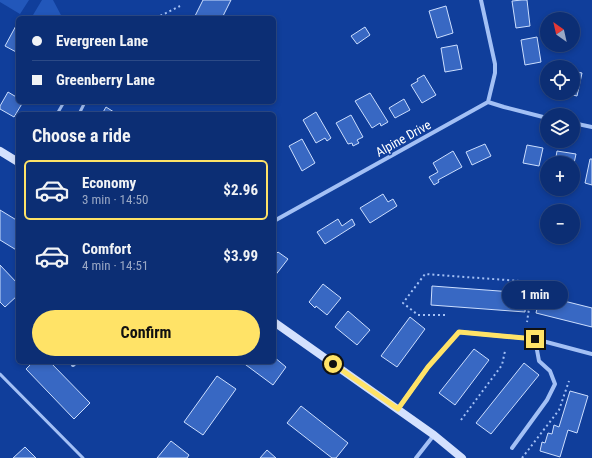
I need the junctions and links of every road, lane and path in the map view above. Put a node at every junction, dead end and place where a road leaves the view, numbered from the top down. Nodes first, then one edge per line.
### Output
1 (481, 0) edge
2 (180, 6) dead end
3 (160, 16) edge
4 (488, 102) junction
5 (540, 116) edge
6 (580, 124) edge
7 (592, 127) edge
8 (0, 151) edge
9 (16, 161) edge
10 (276, 220) edge
11 (445, 315) dead end
12 (527, 322) dead end
13 (276, 323) edge
14 (535, 339) junction
15 (505, 351) dead end
16 (592, 354) edge
17 (0, 374) edge
18 (570, 381) dead end
19 (398, 409) junction
20 (461, 420) dead end
21 (434, 435) junction
22 (512, 448) dead end
23 (83, 458) edge
24 (416, 458) edge
25 (462, 458) edge
26 (522, 458) edge

1 - 4 street
2 - 3 path
4 - 5 street
4 - 10 street, Alpine Drive
6 - 7 street
8 - 9 street
11 - 12 path
13 - 19 street
14 - 16 street
14 - 19 street
14 - 22 street
15 - 20 path
17 - 23 lane
18 - 26 path
19 - 21 street
21 - 24 street
21 - 25 street

